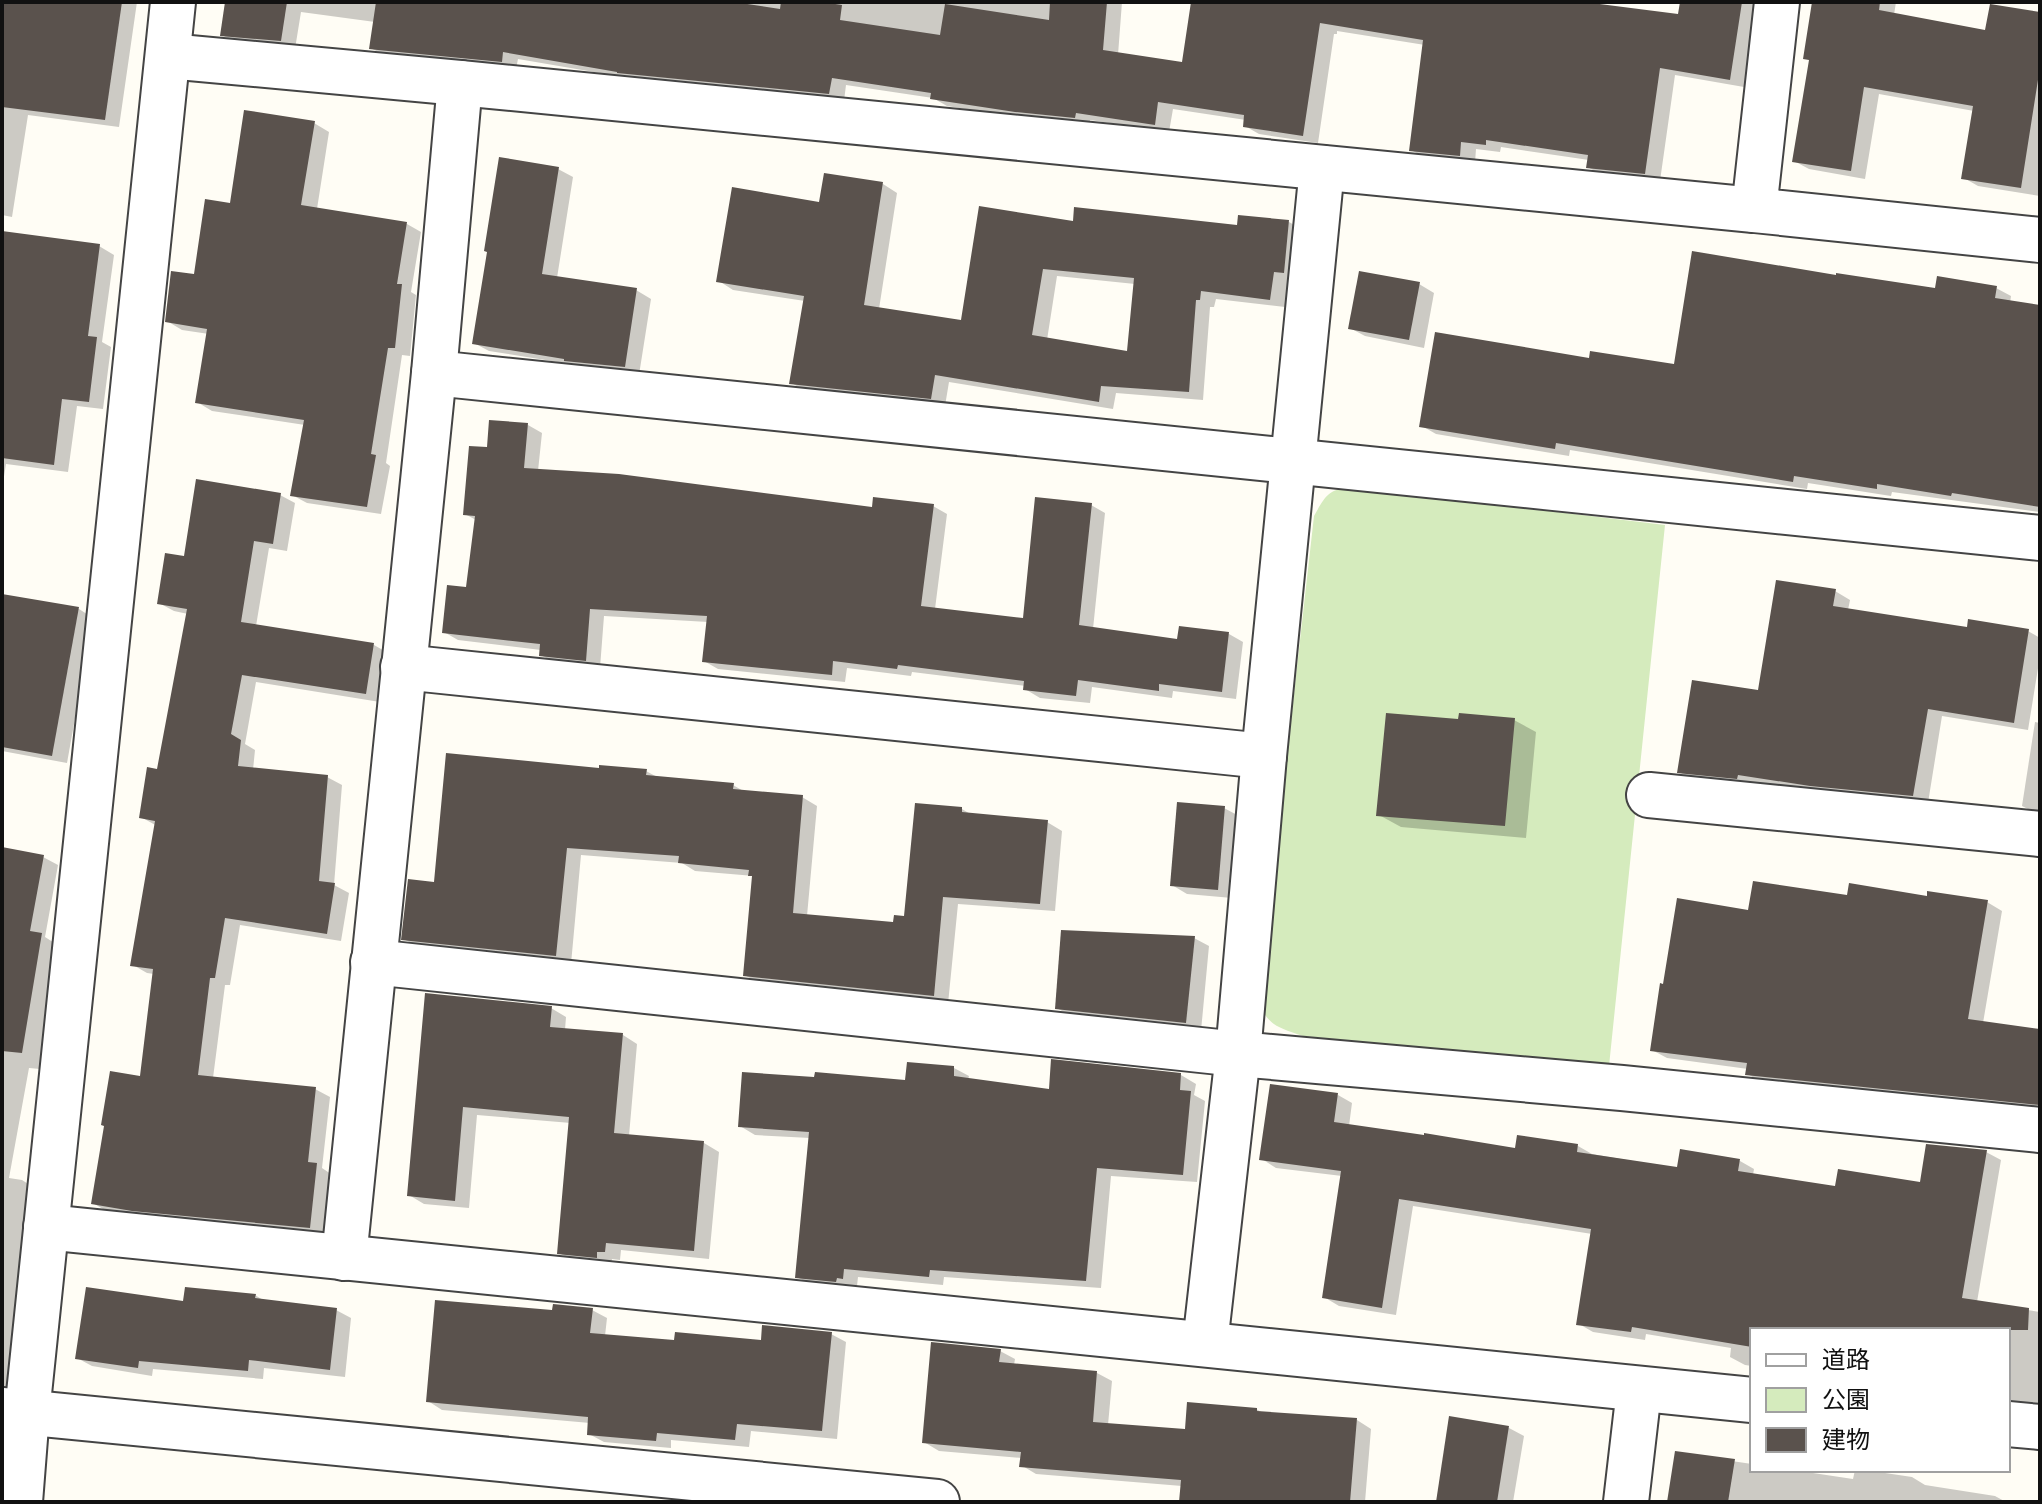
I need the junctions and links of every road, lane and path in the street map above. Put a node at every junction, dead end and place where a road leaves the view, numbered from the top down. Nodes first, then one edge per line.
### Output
1 (173, 2) edge
2 (1777, 2) edge
3 (168, 56) junction
4 (460, 83) junction
5 (1322, 168) junction
6 (1754, 210) junction
7 (2040, 240) edge
8 (434, 373) junction
9 (1294, 462) junction
10 (2040, 538) edge
11 (403, 667) junction
12 (1264, 756) junction
13 (1649, 795) dead end
14 (2040, 834) edge
15 (373, 962) junction
16 (1238, 1054) junction
17 (2040, 1130) edge
18 (46, 1227) junction
19 (344, 1258) junction
20 (1205, 1344) junction
21 (1639, 1390) junction
22 (1750, 1400) edge
23 (14, 1412) edge
24 (2010, 1424) edge
25 (2040, 1427) edge
26 (20, 1502) edge
27 (937, 1502) edge
28 (1626, 1502) edge

1 - 3 street
2 - 6 street
3 - 4 street
3 - 18 street
4 - 5 street
4 - 8 street
5 - 6 street
5 - 9 street
6 - 7 street
8 - 9 street
8 - 11 street
9 - 10 street
9 - 12 street
11 - 12 street
11 - 15 street
12 - 16 street
13 - 14 street
15 - 16 street
15 - 19 street
16 - 17 street
16 - 20 street
18 - 19 street
18 - 23 street
19 - 20 street
20 - 21 street
21 - 22 street
21 - 28 street
23 - 26 street
23 - 27 street
24 - 25 street

